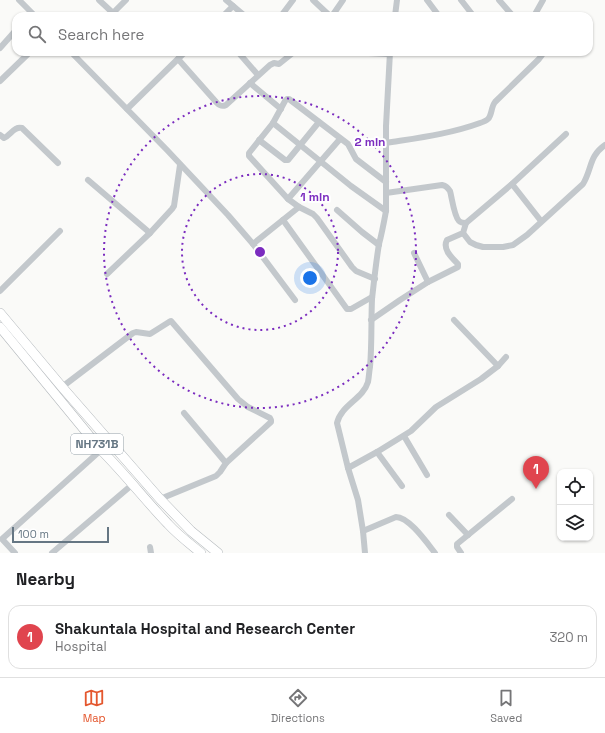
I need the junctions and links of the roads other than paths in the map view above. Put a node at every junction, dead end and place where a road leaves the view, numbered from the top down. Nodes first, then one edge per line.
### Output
1 (19, 0) edge
2 (99, 0) edge
3 (126, 0) edge
4 (226, 0) edge
5 (293, 0) edge
6 (313, 0) edge
7 (343, 0) edge
8 (397, 0) edge
9 (427, 0) edge
10 (461, 0) edge
11 (499, 0) edge
12 (543, 0) edge
13 (233, 6) junction
14 (29, 12) edge
15 (110, 12) edge
16 (114, 12) edge
17 (227, 12) edge
18 (240, 12) edge
19 (284, 12) edge
20 (326, 12) edge
21 (334, 12) edge
22 (396, 12) edge
23 (436, 12) edge
24 (470, 12) edge
25 (510, 12) edge
26 (536, 12) edge
27 (12, 34) edge
28 (0, 48) edge
29 (26, 56) edge
30 (76, 56) edge
31 (181, 56) edge
32 (241, 56) edge
33 (289, 56) edge
34 (389, 56) edge
35 (541, 56) edge
36 (178, 59) junction
37 (258, 75) junction
38 (0, 81) edge
39 (250, 83) junction
40 (127, 109) junction
41 (281, 110) junction
42 (319, 122) junction
43 (273, 123) junction
44 (566, 134) dead end
45 (0, 135) edge
46 (340, 139) junction
47 (259, 140) junction
48 (386, 143) junction
49 (300, 145) junction
50 (605, 145) edge
51 (321, 162) junction
52 (58, 163) dead end
53 (180, 165) junction
54 (88, 180) dead end
55 (386, 182) junction
56 (512, 184) junction
57 (386, 193) junction
58 (288, 198) junction
59 (299, 207) junction
60 (337, 210) dead end
61 (386, 211) junction
62 (283, 220) junction
63 (541, 221) junction
64 (466, 223) junction
65 (60, 231) dead end
66 (150, 233) junction
67 (463, 233) junction
68 (253, 244) junction
69 (379, 245) junction
70 (414, 253) dead end
71 (107, 274) dead end
72 (375, 279) junction
73 (428, 282) junction
74 (0, 291) edge
75 (372, 297) junction
76 (294, 300) dead end
77 (0, 313) edge
78 (371, 320) junction
79 (454, 320) dead end
80 (0, 327) edge
81 (506, 357) dead end
82 (498, 366) junction
83 (62, 387) junction
84 (184, 412) dead end
85 (404, 436) junction
86 (101, 450) junction
87 (376, 452) junction
88 (226, 463) junction
89 (348, 468) junction
90 (427, 475) dead end
91 (133, 484) junction
92 (402, 486) dead end
93 (160, 499) junction
94 (512, 499) dead end
95 (449, 515) dead end
96 (363, 531) junction
97 (468, 535) junction
98 (10, 547) junction
99 (4, 553) edge
100 (15, 553) edge
101 (52, 553) edge
102 (201, 553) edge
103 (218, 553) edge
104 (365, 553) edge
105 (435, 553) edge
106 (461, 553) edge

1 - 14 street
2 - 15 street
3 - 16 street
4 - 13 street
5 - 19 street
6 - 20 street
7 - 21 street
8 - 22 street
9 - 23 street
10 - 24 street
11 - 25 street
12 - 26 street
13 - 17 street
13 - 18 street
27 - 28 street
29 - 38 street
30 - 40 street
31 - 36 street
32 - 37 street
33 - 37 street
34 - 48 street
35 - 48 street
36 - 39 street
36 - 40 street
37 - 39 street
39 - 41 street
40 - 53 street
41 - 42 street
41 - 43 street
42 - 46 street
42 - 49 street
43 - 47 street
43 - 49 street
44 - 56 street
45 - 52 street
46 - 51 street
46 - 55 street
47 - 49 street
47 - 58 street
48 - 55 street
49 - 51 street
50 - 63 street
51 - 58 street
51 - 61 street
53 - 66 street
53 - 68 street
54 - 66 street
55 - 57 street
56 - 63 street
56 - 64 street
57 - 61 street
57 - 64 street
58 - 59 street
59 - 62 street
59 - 72 street
60 - 69 street
61 - 69 street
62 - 68 street
62 - 75 street
63 - 67 street
64 - 67 street
65 - 74 street
66 - 71 street
67 - 73 street
68 - 76 street
69 - 72 street
70 - 73 street
72 - 75 street
73 - 78 street
75 - 78 street
77 - 83 highway
78 - 89 street
79 - 82 street
80 - 86 highway, NH731B
81 - 82 street
82 - 85 street
83 - 88 street
83 - 93 highway
84 - 88 street
85 - 87 street
85 - 90 street
86 - 91 highway, NH731B
86 - 98 street
87 - 89 street
87 - 92 street
88 - 93 street
89 - 96 street
91 - 101 street
91 - 102 highway, NH731B
93 - 103 highway
94 - 97 street
95 - 97 street
96 - 104 street
96 - 105 street
97 - 106 street
98 - 99 street
98 - 100 street

